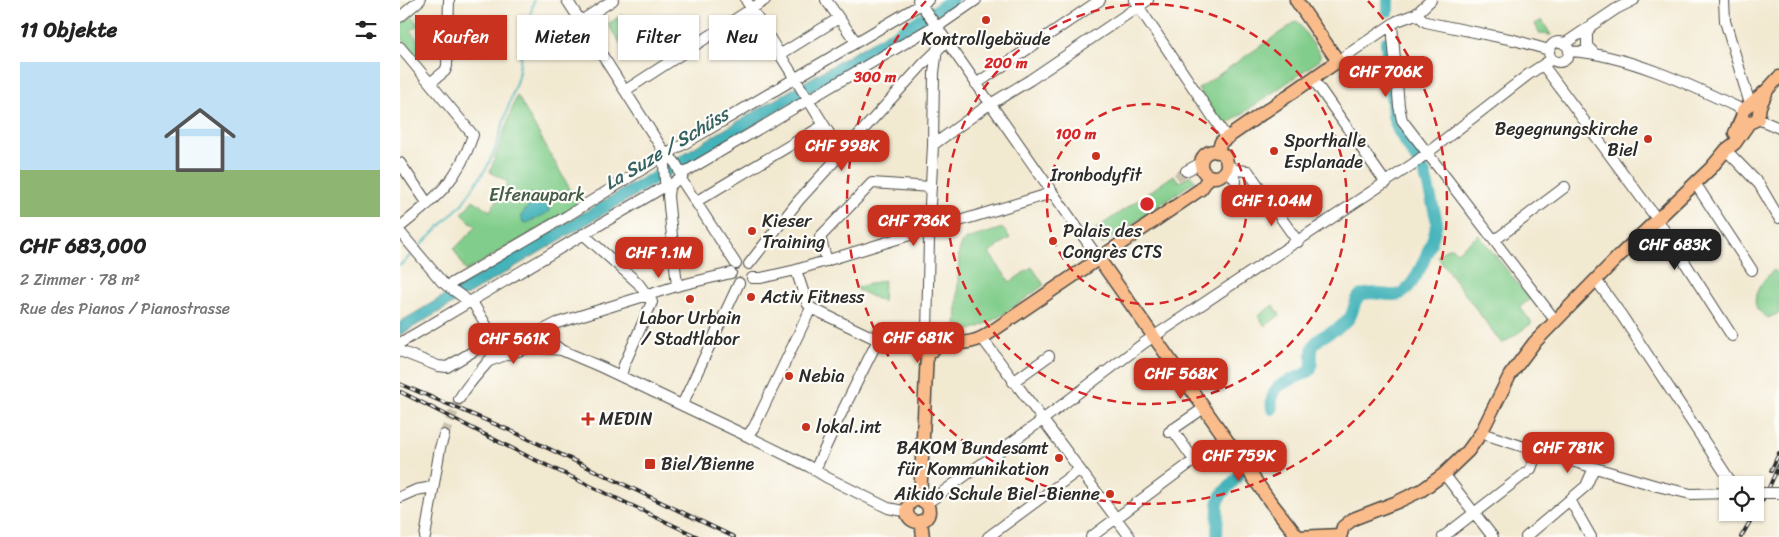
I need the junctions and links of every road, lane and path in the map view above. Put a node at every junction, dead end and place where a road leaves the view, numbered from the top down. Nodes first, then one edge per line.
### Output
1 (420, 0) edge
2 (449, 0) edge
3 (567, 0) edge
4 (613, 0) edge
5 (766, 0) edge
6 (826, 0) edge
7 (976, 0) edge
8 (1100, 0) edge
9 (1148, 0) edge
10 (1296, 0) edge
11 (1431, 0) edge
12 (1634, 0) edge
13 (1724, 0) edge
14 (923, 3) edge
15 (1136, 3) edge
16 (749, 4) edge
17 (1416, 14) junction
18 (578, 15) edge
19 (589, 15) edge
20 (400, 17) edge
21 (839, 18) junction
22 (935, 24) junction
23 (1392, 25) junction
24 (1591, 26) junction
25 (947, 41) junction
26 (856, 42) junction
27 (400, 47) edge
28 (1567, 47) junction
29 (937, 49) junction
30 (781, 54) junction
31 (1551, 54) junction
32 (1595, 54) junction
33 (607, 60) edge
34 (1338, 61) junction
35 (1543, 65) junction
36 (1779, 77) edge
37 (1313, 79) junction
38 (798, 81) junction
39 (430, 84) junction
40 (976, 84) junction
41 (626, 90) junction
42 (807, 98) junction
43 (991, 105) junction
44 (1750, 114) junction
45 (824, 125) junction
46 (1779, 128) edge
47 (1226, 138) junction
48 (933, 145) junction
49 (1726, 150) junction
50 (1217, 152) junction
51 (842, 154) junction
52 (1420, 158) junction
53 (668, 159) junction
54 (400, 163) edge
55 (1201, 163) junction
56 (1226, 165) junction
57 (1186, 171) tunnel mouth
58 (680, 175) junction
59 (1210, 176) junction
60 (1236, 181) dead end
61 (1386, 183) junction
62 (1695, 183) junction
63 (667, 184) junction
64 (931, 187) junction
65 (1565, 187) dead end
66 (1052, 192) junction
67 (697, 201) junction
68 (428, 204) junction
69 (1779, 218) edge
70 (1657, 220) junction
71 (929, 231) junction
72 (400, 232) edge
73 (583, 234) junction
74 (1493, 239) junction
75 (1298, 242) junction
76 (1099, 259) junction
77 (827, 261) junction
78 (736, 264) junction
79 (749, 264) junction
80 (796, 270) junction
81 (1752, 270) dead end
82 (731, 273) junction
83 (752, 278) junction
84 (1596, 280) junction
85 (739, 283) junction
86 (452, 284) junction
87 (677, 286) junction
88 (648, 295) junction
89 (466, 301) junction
90 (810, 308) junction
91 (1555, 320) junction
92 (537, 335) junction
93 (1732, 336) dead end
94 (1154, 337) junction
95 (982, 338) junction
96 (878, 340) junction
97 (400, 343) edge
98 (927, 343) junction
99 (500, 345) junction
100 (533, 347) junction
101 (560, 350) junction
102 (400, 351) edge
103 (511, 353) junction
104 (1049, 356) dead end
105 (488, 362) junction
106 (621, 376) junction
107 (1013, 382) junction
108 (459, 400) tunnel mouth
109 (682, 405) junction
110 (1204, 408) junction
111 (1042, 420) junction
112 (1481, 433) junction
113 (444, 435) tunnel mouth
114 (747, 436) junction
115 (1224, 438) junction
116 (1537, 451) junction
117 (1194, 460) junction
118 (1594, 468) junction
119 (815, 470) junction
120 (1080, 470) junction
121 (1444, 474) junction
122 (1727, 476) edge
123 (433, 487) junction
124 (1719, 493) edge
125 (1764, 493) edge
126 (1779, 493) edge
127 (400, 497) edge
128 (1570, 500) junction
129 (923, 502) junction
130 (907, 511) junction
131 (1474, 514) junction
132 (1116, 519) junction
133 (921, 521) junction
134 (1340, 536) edge
135 (425, 537) edge
136 (922, 537) edge
137 (988, 537) edge
138 (1091, 537) edge
139 (1130, 537) edge
140 (1298, 537) edge
141 (1443, 537) edge
142 (1493, 537) edge
143 (1526, 537) edge
144 (1591, 537) edge

1 - 20 street
2 - 39 street
3 - 18 street
4 - 19 street
5 - 16 street
6 - 21 street
7 - 22 street
8 - 40 street
9 - 15 street
10 - 34 main road
11 - 17 street
12 - 24 street
13 - 44 street
14 - 22 street
14 - 26 street
15 - 43 street
15 - 47 street
16 - 30 street
16 - 41 street
17 - 23 street
17 - 31 street
21 - 26 street
21 - 30 street
22 - 25 street
22 - 42 street
23 - 34 street
23 - 52 street
24 - 28 street
24 - 32 street
25 - 29 street
25 - 40 street
26 - 38 street
27 - 39 street
28 - 31 street
28 - 31 street
28 - 32 street
29 - 48 street
29 - 51 street
30 - 38 street
31 - 35 street
32 - 44 street
33 - 41 street
34 - 37 main road
35 - 52 street
35 - 70 street
36 - 44 main road
37 - 47 main road
37 - 61 street
38 - 42 street
38 - 53 street
39 - 68 street
40 - 43 street
41 - 53 street
42 - 45 street
42 - 58 street
43 - 48 street
43 - 66 street
44 - 46 street
44 - 49 main road
45 - 51 street
45 - 67 street
47 - 50 main road
48 - 64 street
49 - 62 main road
49 - 69 street
50 - 55 main road
50 - 56 main road
51 - 79 street
52 - 61 street
52 - 74 street
53 - 58 street
53 - 63 street
53 - 86 street
54 - 68 street
55 - 57 street
55 - 59 main road
56 - 59 main road
56 - 60 street
56 - 75 street
58 - 63 street
58 - 67 street
59 - 76 main road
61 - 75 street
62 - 70 main road
62 - 81 street
63 - 73 street
63 - 87 street
64 - 71 street
64 - 77 street
65 - 74 street
66 - 71 street
66 - 76 street
67 - 78 street
68 - 72 street
70 - 84 main road
70 - 93 street
71 - 77 street
71 - 98 street
72 - 86 street
73 - 88 street
73 - 89 street
74 - 91 street
75 - 94 street
76 - 94 main road
76 - 95 main road
77 - 80 street
78 - 79 street
78 - 82 street
79 - 83 street
80 - 83 street
80 - 90 street
82 - 85 street
82 - 87 street
83 - 85 street
84 - 91 main road
84 - 122 street
85 - 109 street
86 - 89 street
87 - 88 street
88 - 92 street
88 - 106 street
89 - 97 street
89 - 99 street
90 - 96 street
90 - 114 street
91 - 112 main road
92 - 99 street
92 - 100 street
92 - 101 street
94 - 110 main road
94 - 111 street
95 - 98 main road
95 - 107 street
96 - 98 street
96 - 119 street
98 - 129 main road
99 - 102 street
99 - 103 street
99 - 105 street
100 - 101 street
100 - 103 street
101 - 106 street
103 - 105 street
104 - 107 street
105 - 108 street
106 - 109 street
107 - 111 street
109 - 114 street
110 - 115 main road
110 - 117 street
111 - 120 street
111 - 129 street
112 - 116 street
112 - 121 main road
113 - 123 street
114 - 119 street
115 - 117 street
115 - 140 main road
116 - 118 street
116 - 131 street
117 - 132 street
118 - 124 street
118 - 128 street
119 - 130 street
120 - 132 street
120 - 137 street
121 - 131 street
121 - 134 main road
123 - 127 street
123 - 135 street
125 - 126 street, bridge
128 - 143 street
128 - 144 street
129 - 130 main road
129 - 133 main road
130 - 133 main road
131 - 141 street
131 - 142 street
132 - 138 street
132 - 139 street
133 - 136 main road
134 - 140 main road

